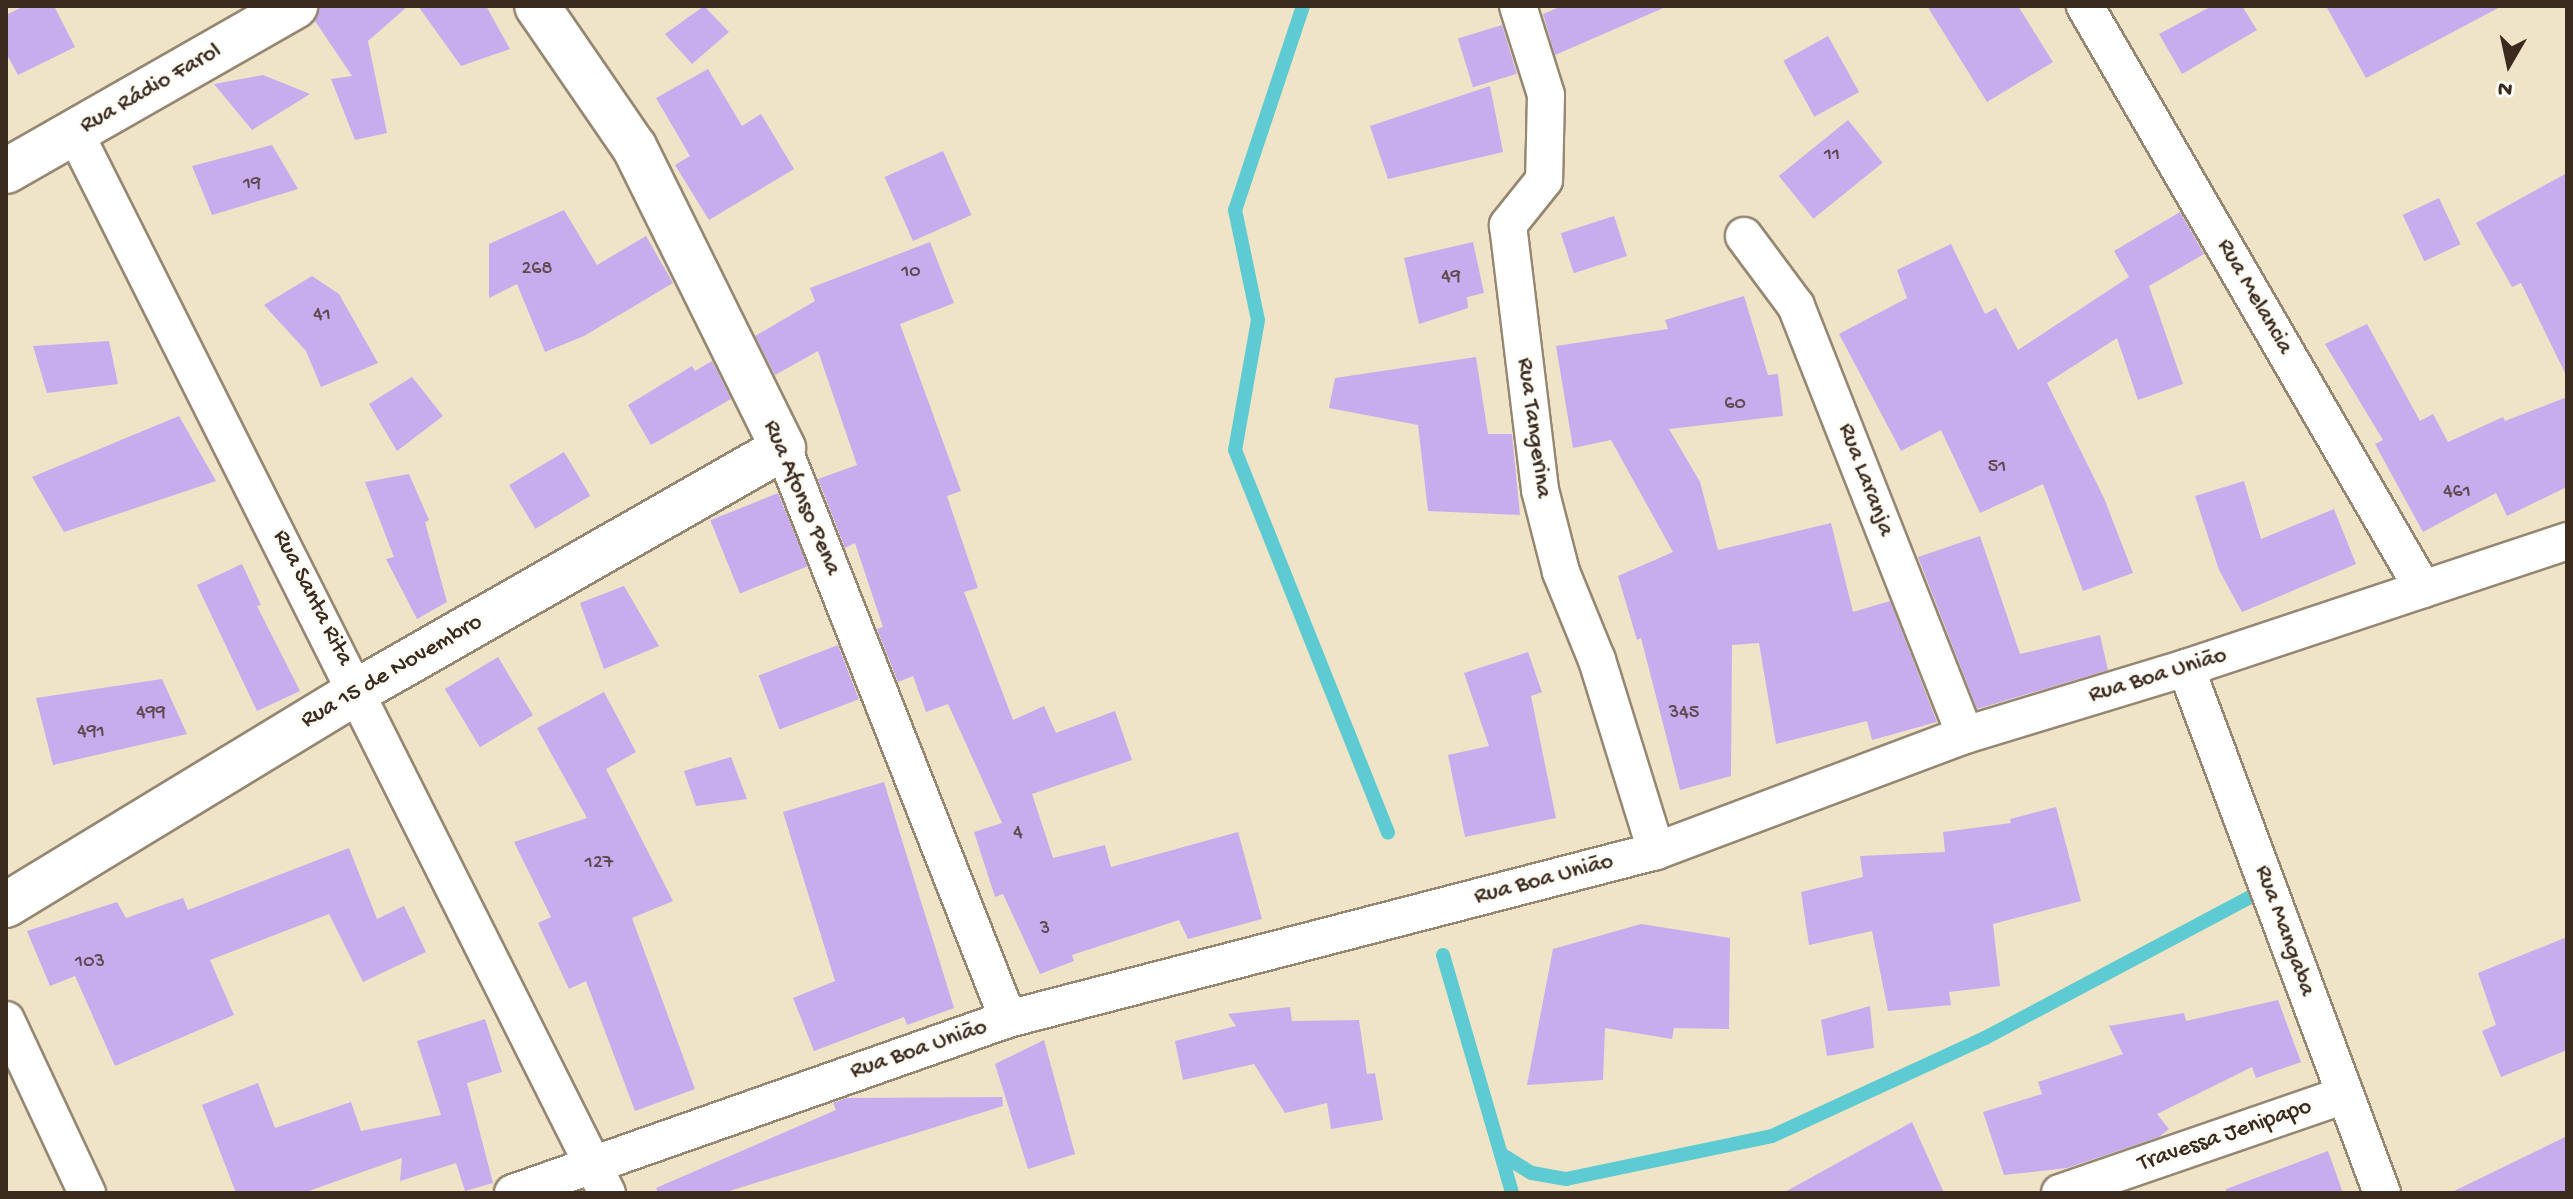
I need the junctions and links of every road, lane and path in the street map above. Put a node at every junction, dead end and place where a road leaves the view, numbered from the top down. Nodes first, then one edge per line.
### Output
1 (295, 6) edge
2 (537, 6) edge
3 (1518, 6) edge
4 (2085, 6) edge
5 (75, 133) junction
6 (6, 171) edge
7 (1744, 236) dead end
8 (783, 448) junction
9 (2567, 541) edge
10 (2423, 589) junction
11 (2186, 668) junction
12 (359, 690) junction
13 (1965, 735) junction
14 (1656, 851) junction
15 (6, 905) edge
16 (1008, 1019) junction
17 (6, 1020) edge
18 (2345, 1095) junction
19 (600, 1178) edge
20 (87, 1193) edge
21 (513, 1193) edge
22 (2060, 1193) edge
23 (2382, 1193) edge

1 - 5 street, Rua Rádio Farol
2 - 8 street, Rua Afonso Pena
3 - 14 street, Rua Tangerina
4 - 10 street, Rua Melancia
5 - 6 street, Rua Rádio Farol
5 - 12 street, Rua Santa Rita
7 - 13 street, Rua Laranja
8 - 12 street, Rua 15 de Novembro
8 - 16 street, Rua Afonso Pena
9 - 10 street, Rua Boa União
10 - 11 street, Rua Boa União
11 - 13 street, Rua Boa União
11 - 18 street, Rua Mangaba
12 - 15 street, Rua 15 de Novembro
12 - 19 street, Rua Santa Rita
13 - 14 street, Rua Boa União
14 - 16 street, Rua Boa União
16 - 19 street, Rua Boa União
17 - 20 street
18 - 22 street, Travessa Jenipapo
18 - 23 street, Rua Mangaba
19 - 21 street, Rua Boa União

